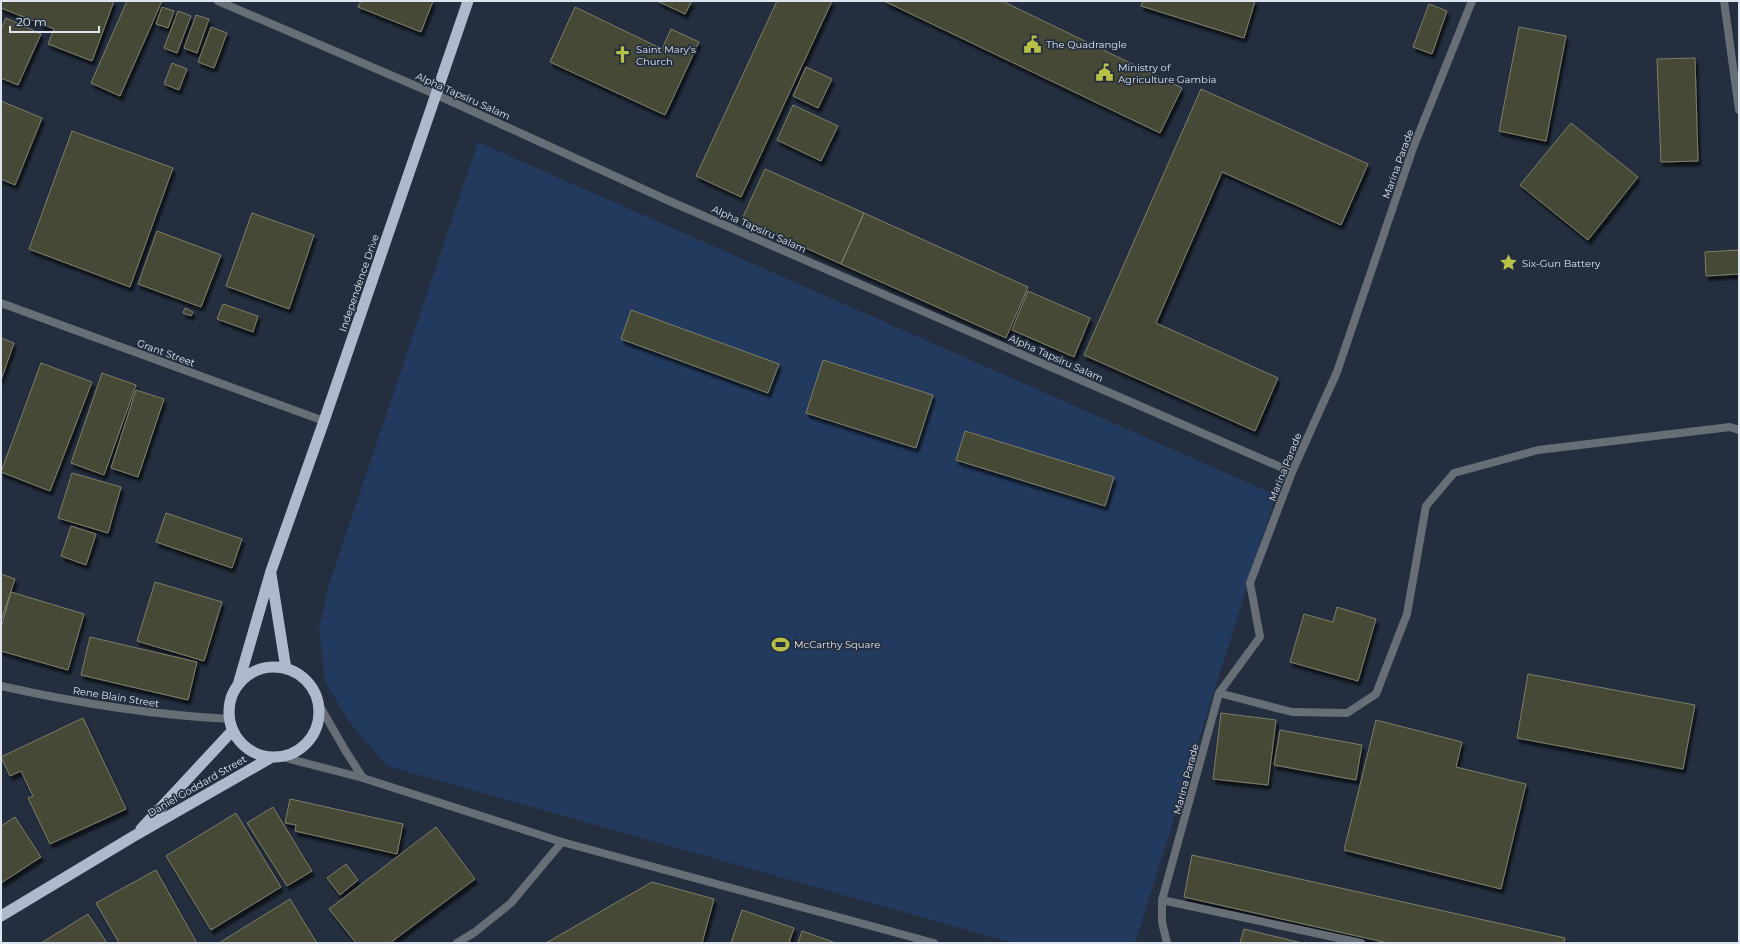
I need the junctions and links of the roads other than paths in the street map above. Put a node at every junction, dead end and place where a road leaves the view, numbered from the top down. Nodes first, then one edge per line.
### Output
1 (218, 1) edge
2 (468, 1) edge
3 (1472, 1) edge
4 (1724, 1) edge
5 (437, 95) junction
6 (1739, 110) edge
7 (1, 303) edge
8 (324, 421) junction
9 (1739, 430) edge
10 (1292, 472) junction
11 (271, 571) junction
12 (286, 669) junction
13 (238, 685) junction
14 (1, 686) edge
15 (1219, 693) junction
16 (318, 703) junction
17 (231, 725) junction
18 (277, 757) junction
19 (363, 778) junction
20 (134, 836) junction
21 (562, 842) junction
22 (1162, 900) junction
23 (1, 916) edge
24 (457, 943) edge
25 (934, 943) edge
26 (1167, 943) edge
27 (1361, 943) edge

1 - 5 street, Alpha Tapsiru Salam
2 - 5 highway, Independence Drive
3 - 10 street, Marina Parade
4 - 6 street
5 - 8 highway, Independence Drive
5 - 10 street, Alpha Tapsiru Salam
7 - 8 street, Grant Street
8 - 11 highway, Independence Drive
9 - 15 street
10 - 15 street, Marina Parade
11 - 12 highway
11 - 13 highway, Independence Drive
12 - 13 highway
12 - 16 highway
13 - 17 highway
14 - 17 street, Rene Blain Street
15 - 22 street, Marina Parade
16 - 18 highway
16 - 19 street
17 - 18 highway
17 - 20 highway, Daniel Goddard Street
18 - 19 street
18 - 20 highway, Daniel Goddard Street
19 - 21 street
20 - 23 highway, Daniel Goddard Street
21 - 24 street
21 - 25 street
22 - 26 street, Marina Parade
22 - 27 street

